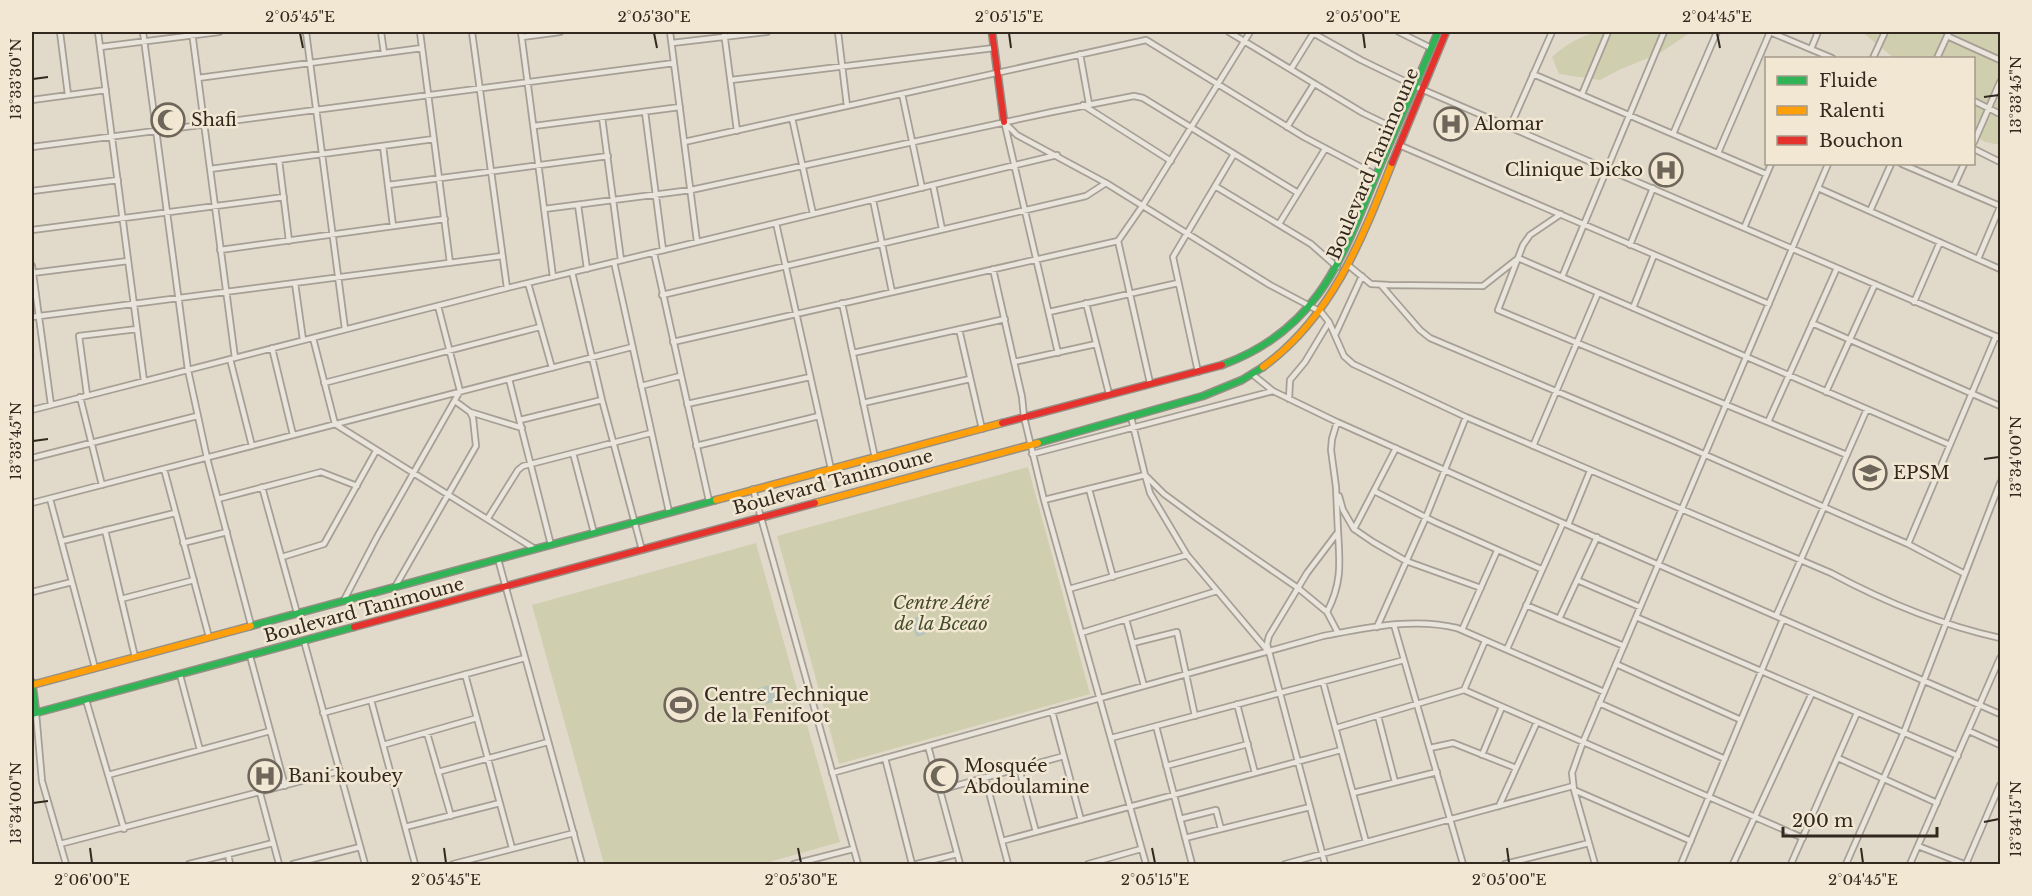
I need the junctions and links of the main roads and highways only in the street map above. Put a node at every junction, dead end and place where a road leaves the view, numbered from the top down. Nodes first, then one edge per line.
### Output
1 (992, 32) edge
2 (1438, 32) edge
3 (1446, 32) edge
4 (1418, 87) junction
5 (1004, 122) road end
6 (32, 684) edge
7 (34, 714) edge

1 - 5 main road
2 - 4 main road, Boulevard Tanimoune
3 - 4 main road, Boulevard Tanimoune
4 - 6 main road, Boulevard Tanimoune
4 - 7 main road, Boulevard Tanimoune
6 - 7 main road

